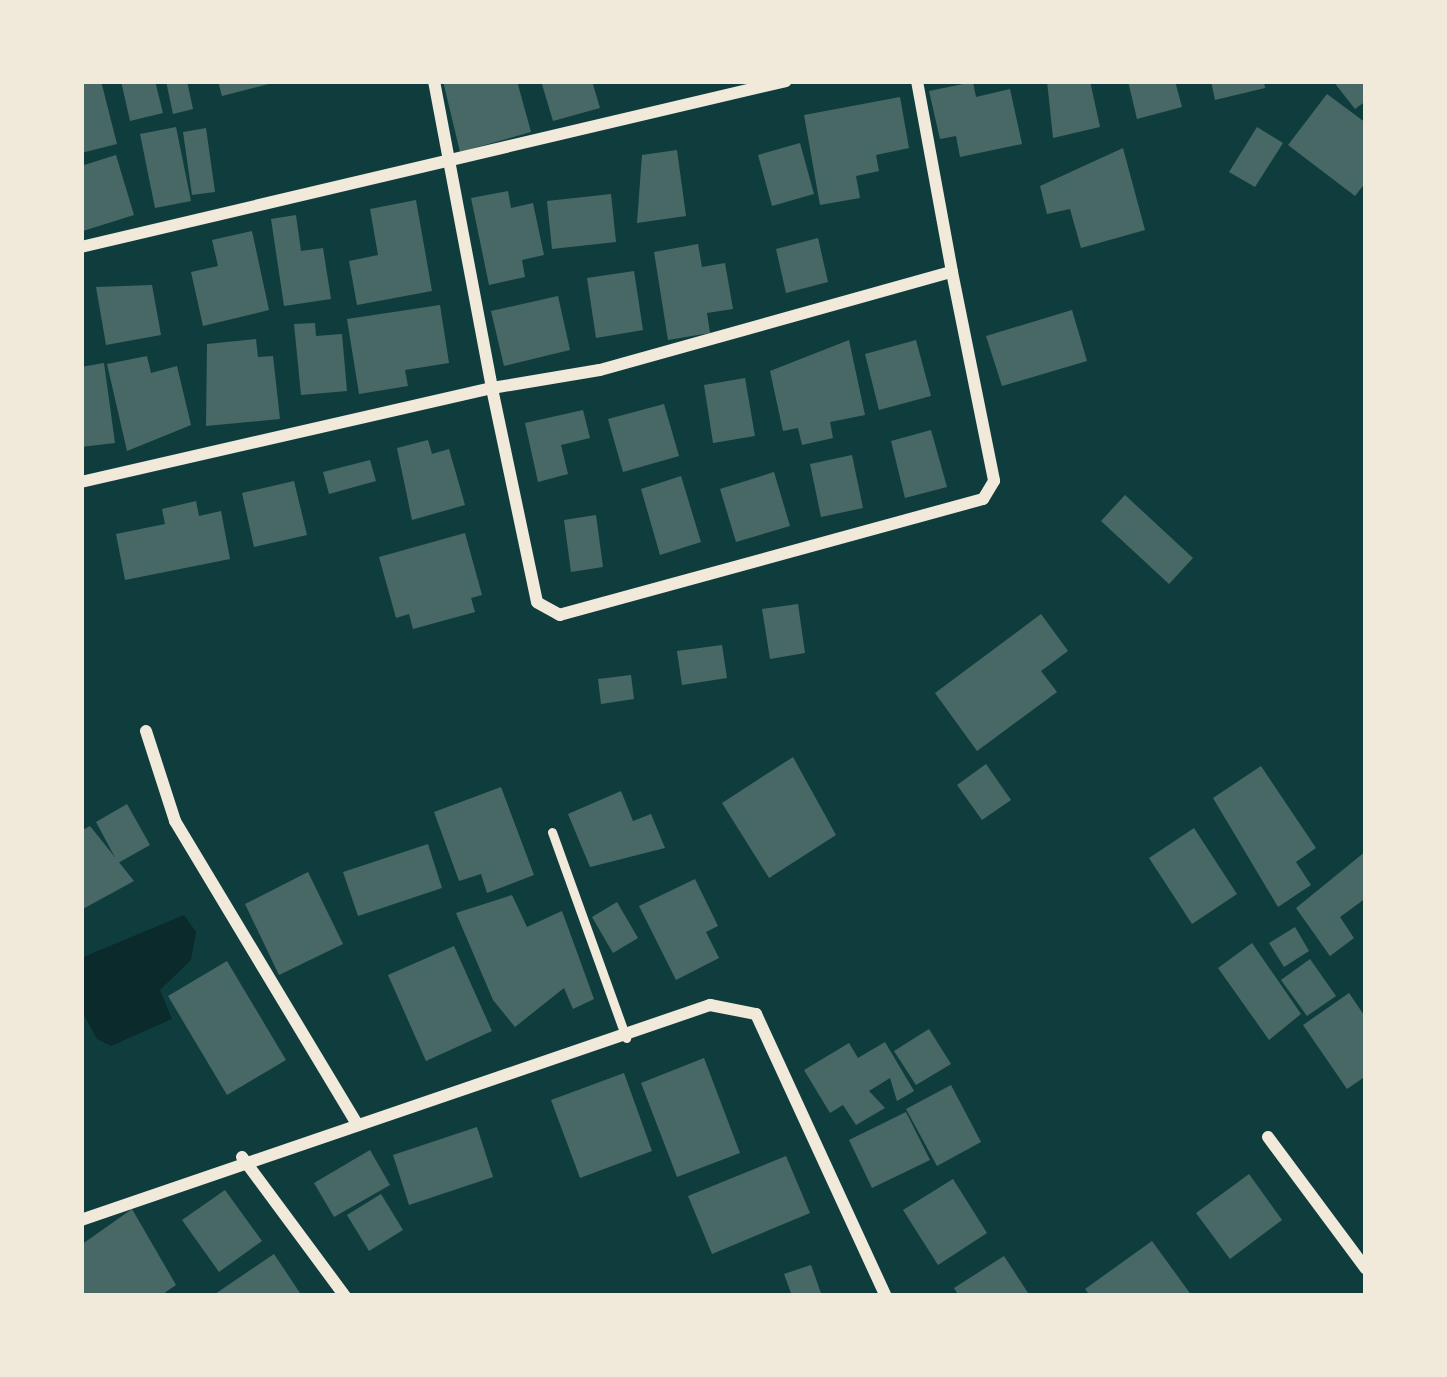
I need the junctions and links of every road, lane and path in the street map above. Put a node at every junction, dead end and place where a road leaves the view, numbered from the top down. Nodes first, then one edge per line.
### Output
1 (434, 81) edge
2 (786, 81) edge
3 (916, 81) edge
4 (448, 161) junction
5 (81, 247) edge
6 (952, 272) junction
7 (492, 388) junction
8 (81, 482) edge
9 (146, 731) dead end
10 (552, 832) dead end
11 (626, 1038) junction
12 (357, 1124) junction
13 (1268, 1137) dead end
14 (242, 1157) junction
15 (81, 1220) edge
16 (1366, 1269) edge
17 (345, 1296) edge
18 (886, 1296) edge

1 - 4 street
2 - 4 street
3 - 6 street
4 - 5 street
4 - 7 street
6 - 7 street
6 - 7 street
7 - 8 street
9 - 12 street
10 - 11 lane
11 - 12 street
11 - 18 street
12 - 14 street
13 - 16 street
14 - 15 street
14 - 17 street

